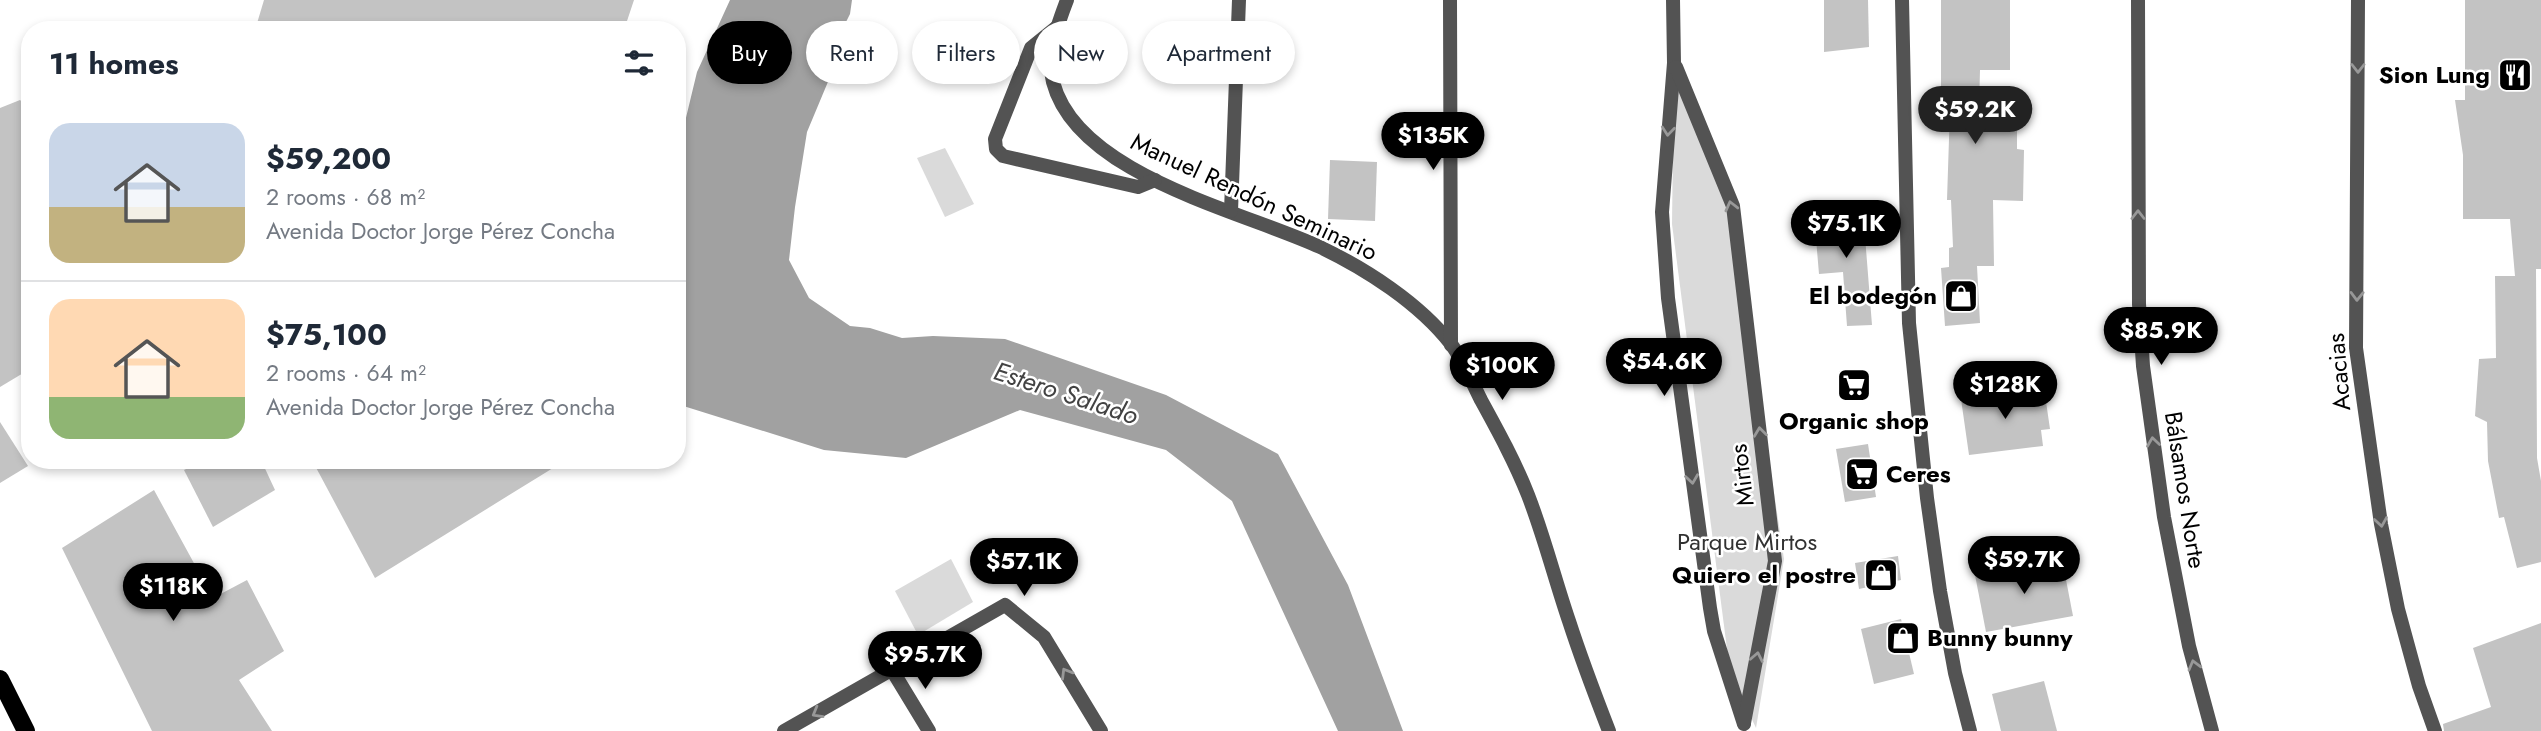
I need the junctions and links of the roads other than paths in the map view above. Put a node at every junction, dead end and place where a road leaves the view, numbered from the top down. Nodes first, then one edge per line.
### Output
1 (1067, 0) edge
2 (1239, 0) edge
3 (1450, 0) edge
4 (1673, 0) edge
5 (1902, 0) edge
6 (2138, 0) edge
7 (2358, 0) edge
8 (1059, 21) edge
9 (1034, 46) edge
10 (1674, 63) junction
11 (1055, 84) edge
12 (1155, 180) junction
13 (1231, 211) junction
14 (1451, 345) junction
15 (892, 670) junction
16 (0, 679) edge
17 (1743, 727) edge
18 (26, 731) edge
19 (784, 731) edge
20 (929, 731) edge
21 (1101, 731) edge
22 (1609, 731) edge
23 (1970, 731) edge
24 (2212, 731) edge
25 (2435, 731) edge

1 - 8 street, Manuel Rendón Seminario
2 - 13 street
3 - 14 street
4 - 10 street, Mirtos
5 - 23 street
24 -> 6 street, Bálsamos Norte
7 -> 25 street, Acacias
9 - 12 street
10 -> 17 street, Mirtos
17 -> 10 street, Mirtos
11 - 12 street, Manuel Rendón Seminario
12 - 13 street, Manuel Rendón Seminario
13 - 14 street, Manuel Rendón Seminario
14 - 22 street, Manuel Rendón Seminario
15 -> 19 street
15 - 20 street
21 -> 15 street
16 - 18 main road

